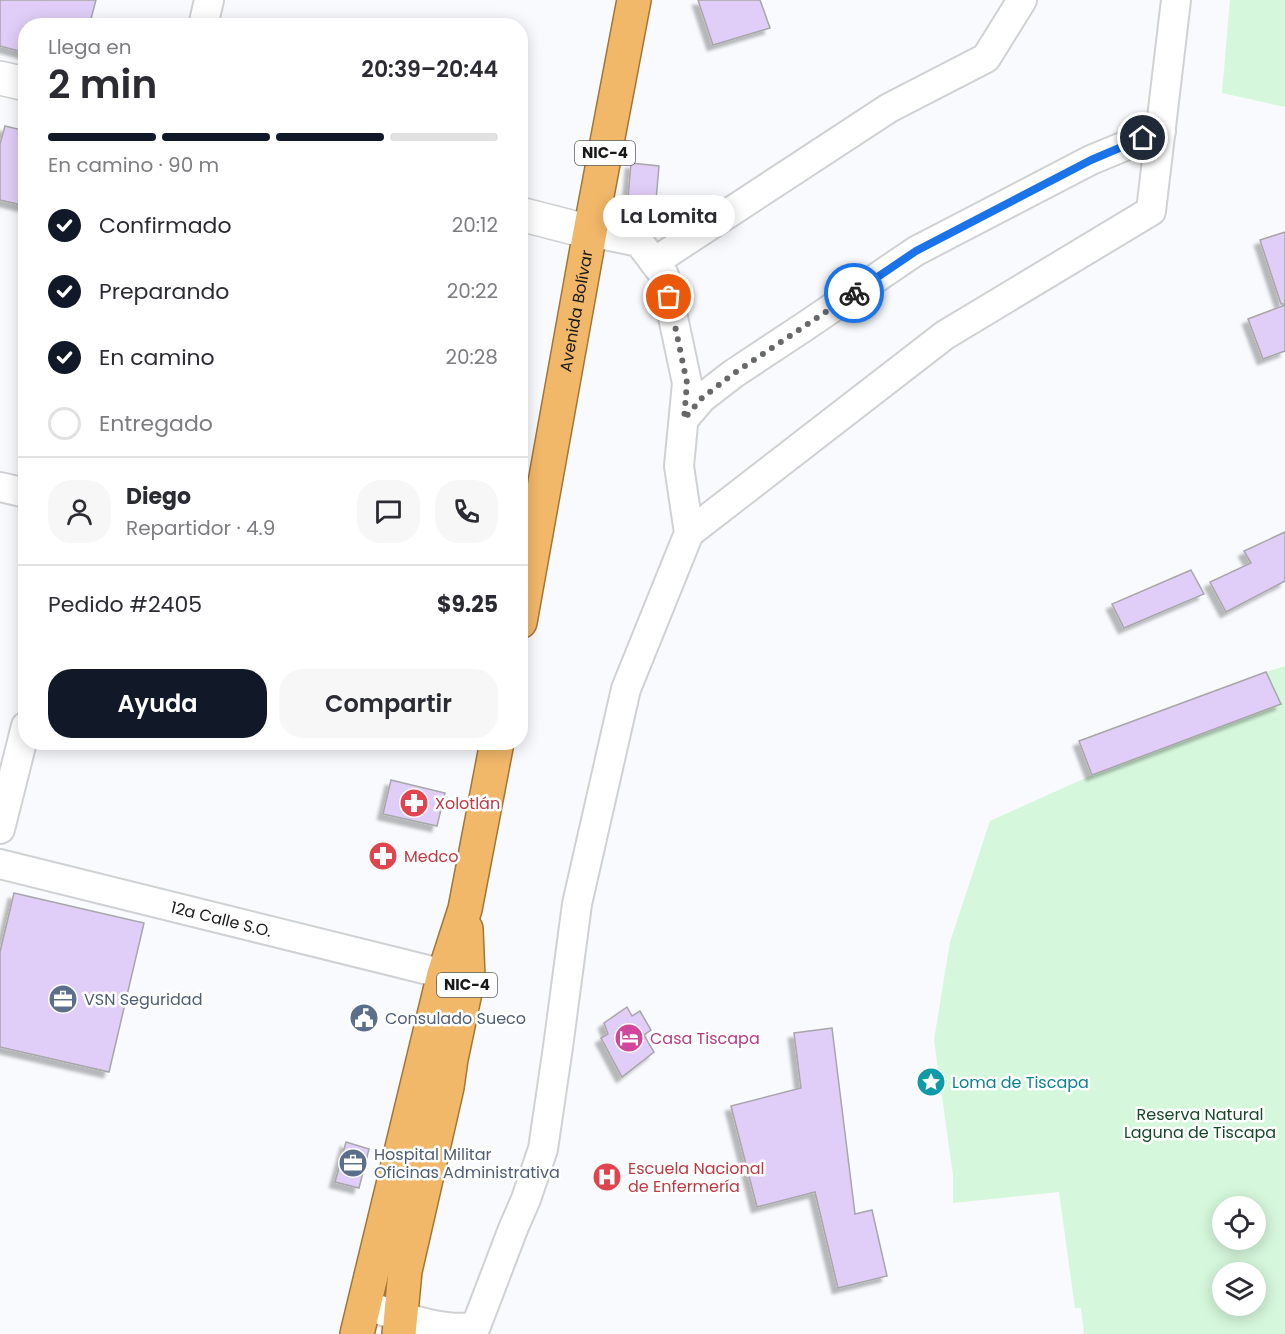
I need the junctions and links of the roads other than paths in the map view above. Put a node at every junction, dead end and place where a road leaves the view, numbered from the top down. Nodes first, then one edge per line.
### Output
1 (209, 0) edge
2 (634, 0) edge
3 (1022, 0) edge
4 (1176, 0) edge
5 (205, 18) edge
6 (0, 78) edge
7 (18, 82) edge
8 (1161, 131) junction
9 (528, 216) edge
10 (590, 232) junction
11 (654, 262) junction
12 (684, 419) junction
13 (0, 487) edge
14 (18, 491) edge
15 (689, 533) junction
16 (528, 580) edge
17 (20, 750) edge
18 (495, 750) edge
19 (0, 829) edge
20 (0, 864) edge
21 (465, 909) junction
22 (444, 974) junction
23 (451, 1059) junction
24 (360, 1319) edge
25 (400, 1325) edge

1 - 5 street
2 - 10 highway, Avenida Bolívar / NIC-4
3 - 11 street
4 - 8 street
6 - 7 street
8 - 12 street
8 - 15 street
9 - 10 street
10 - 11 street
10 - 16 highway, Avenida Bolívar / NIC-4
11 - 12 street
12 - 15 street
13 - 14 street
15 - 25 street
17 - 19 street
18 - 21 highway, NIC-4
20 - 22 street, 12a Calle S.O.
21 - 22 highway, NIC-4
21 - 23 highway, NIC-4
22 - 23 highway
22 - 24 highway, NIC-4
23 - 25 highway, NIC-4
24 - 25 street

